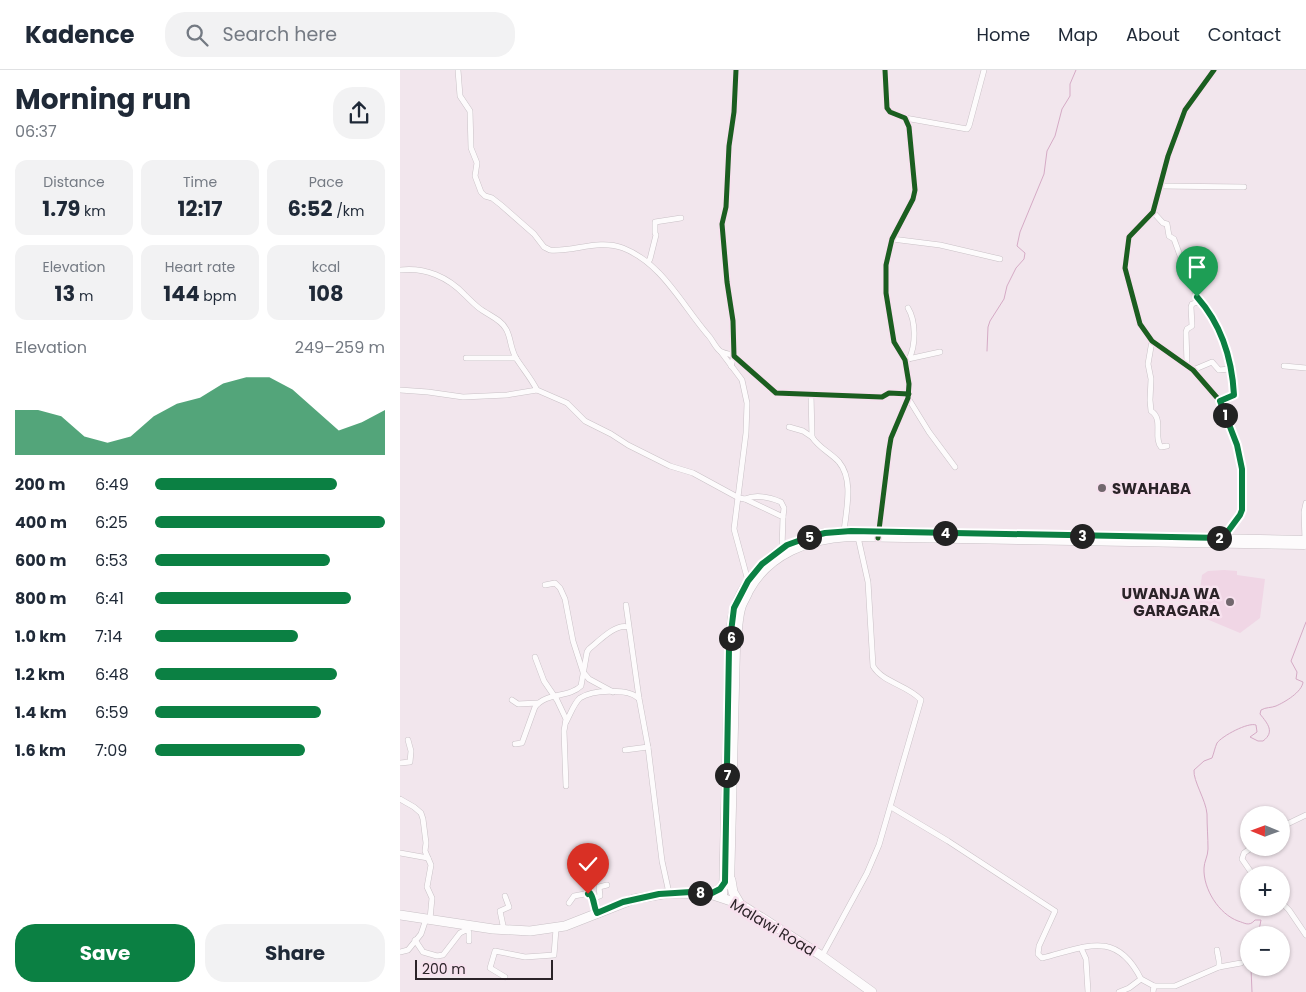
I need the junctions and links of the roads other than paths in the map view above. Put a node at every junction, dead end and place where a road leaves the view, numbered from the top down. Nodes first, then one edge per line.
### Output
1 (458, 70) edge
2 (736, 70) edge
3 (885, 70) edge
4 (984, 70) edge
5 (1214, 70) edge
6 (905, 118) junction
7 (1161, 186) junction
8 (1244, 187) dead end
9 (1153, 212) junction
10 (681, 218) dead end
11 (892, 239) junction
12 (1000, 259) dead end
13 (648, 262) junction
14 (400, 270) edge
15 (1201, 301) junction
16 (908, 308) dead end
17 (1152, 341) junction
18 (720, 352) junction
19 (940, 352) dead end
20 (732, 354) junction
21 (466, 358) dead end
22 (516, 358) junction
23 (726, 360) junction
24 (907, 360) junction
25 (1186, 364) junction
26 (731, 366) junction
27 (1284, 366) dead end
28 (1306, 368) edge
29 (1230, 369) junction
30 (1193, 370) junction
31 (400, 390) edge
32 (537, 390) junction
33 (811, 394) junction
34 (908, 396) junction
35 (1220, 401) junction
36 (789, 427) dead end
37 (812, 437) junction
38 (1167, 446) dead end
39 (955, 467) dead end
40 (742, 498) junction
41 (1306, 503) edge
42 (783, 517) junction
43 (844, 532) junction
44 (878, 535) junction
45 (858, 537) junction
46 (1223, 538) junction
47 (1306, 542) edge
48 (784, 551) junction
49 (748, 581) junction
50 (545, 585) dead end
51 (626, 605) dead end
52 (628, 627) junction
53 (535, 657) dead end
54 (584, 674) junction
55 (613, 692) junction
56 (554, 696) junction
57 (639, 698) junction
58 (512, 700) dead end
59 (538, 703) junction
60 (566, 723) junction
61 (408, 740) dead end
62 (515, 744) dead end
63 (648, 748) junction
64 (625, 750) dead end
65 (400, 763) edge
66 (566, 786) dead end
67 (400, 800) edge
68 (891, 807) junction
69 (1306, 815) edge
70 (1290, 823) edge
71 (400, 852) edge
72 (428, 858) junction
73 (728, 881) junction
74 (588, 885) dead end
75 (607, 885) dead end
76 (668, 893) junction
77 (710, 894) junction
78 (506, 896) dead end
79 (592, 896) junction
80 (726, 899) junction
81 (569, 902) dead end
82 (740, 904) junction
83 (1290, 911) edge
84 (597, 913) junction
85 (400, 915) edge
86 (428, 919) junction
87 (556, 928) junction
88 (504, 930) junction
89 (1306, 935) edge
90 (416, 940) junction
91 (469, 941) dead end
92 (1080, 948) junction
93 (1216, 950) dead end
94 (400, 952) edge
95 (822, 956) junction
96 (1240, 963) edge
97 (1219, 968) junction
98 (505, 977) dead end
99 (1141, 980) junction
100 (1153, 989) edge
101 (872, 992) edge
102 (1088, 992) edge
103 (1119, 992) edge

1 - 13 street
2 - 20 street
3 - 6 street
4 - 6 street
5 - 7 street
6 - 11 street
7 - 8 street
7 - 9 street
9 - 15 street
9 - 17 street
10 - 13 street
11 - 12 street
11 - 24 street
13 - 18 street
14 - 22 street
15 - 25 street
15 - 29 street
16 - 24 street
17 - 25 street
17 - 38 street
18 - 20 street
18 - 23 street
19 - 24 street
20 - 23 street
20 - 26 street
20 - 33 street
21 - 22 street
22 - 32 street
23 - 26 street
24 - 34 street
25 - 30 street
26 - 40 street
27 - 28 street
29 - 30 street
29 - 35 street
30 - 35 street
31 - 32 street
32 - 40 street
33 - 34 street
33 - 37 street
34 - 39 street
34 - 44 street
35 - 46 street
36 - 37 street
37 - 43 street
40 - 42 street
40 - 42 street
40 - 49 street
41 - 47 street
42 - 48 street
43 - 44 main road
43 - 48 main road
44 - 45 main road
44 - 46 main road
44 - 47 main road
45 - 48 main road
45 - 68 street
46 - 47 main road
48 - 49 main road
48 - 73 main road
49 - 73 main road
50 - 54 street
51 - 52 street
52 - 54 street
52 - 57 street
53 - 56 street
54 - 55 street
54 - 56 street
55 - 57 street
55 - 60 street
56 - 59 street
56 - 60 street
57 - 63 street
58 - 59 street
59 - 62 street
60 - 66 street
61 - 65 street
63 - 64 street
63 - 76 street
67 - 72 street
68 - 92 street
68 - 95 street
69 - 70 street
71 - 72 street
72 - 86 street
73 - 77 main road
73 - 80 main road
73 - 82 main road
74 - 79 street
75 - 79 street
76 - 77 main road, Malawi Road
76 - 84 main road, Malawi Road
77 - 80 main road, Malawi Road
78 - 88 street
79 - 81 street
79 - 84 street
80 - 82 main road, Malawi Road
82 - 95 main road, Malawi Road
83 - 89 street
84 - 87 main road, Malawi Road
85 - 86 main road, Malawi Road
86 - 88 main road, Malawi Road
86 - 90 street
87 - 88 main road, Malawi Road
87 - 98 street
90 - 91 street
90 - 94 street
92 - 99 street
92 - 102 street
93 - 97 street
95 - 101 main road, Malawi Road
96 - 97 street
97 - 100 street
99 - 100 street
99 - 103 street

